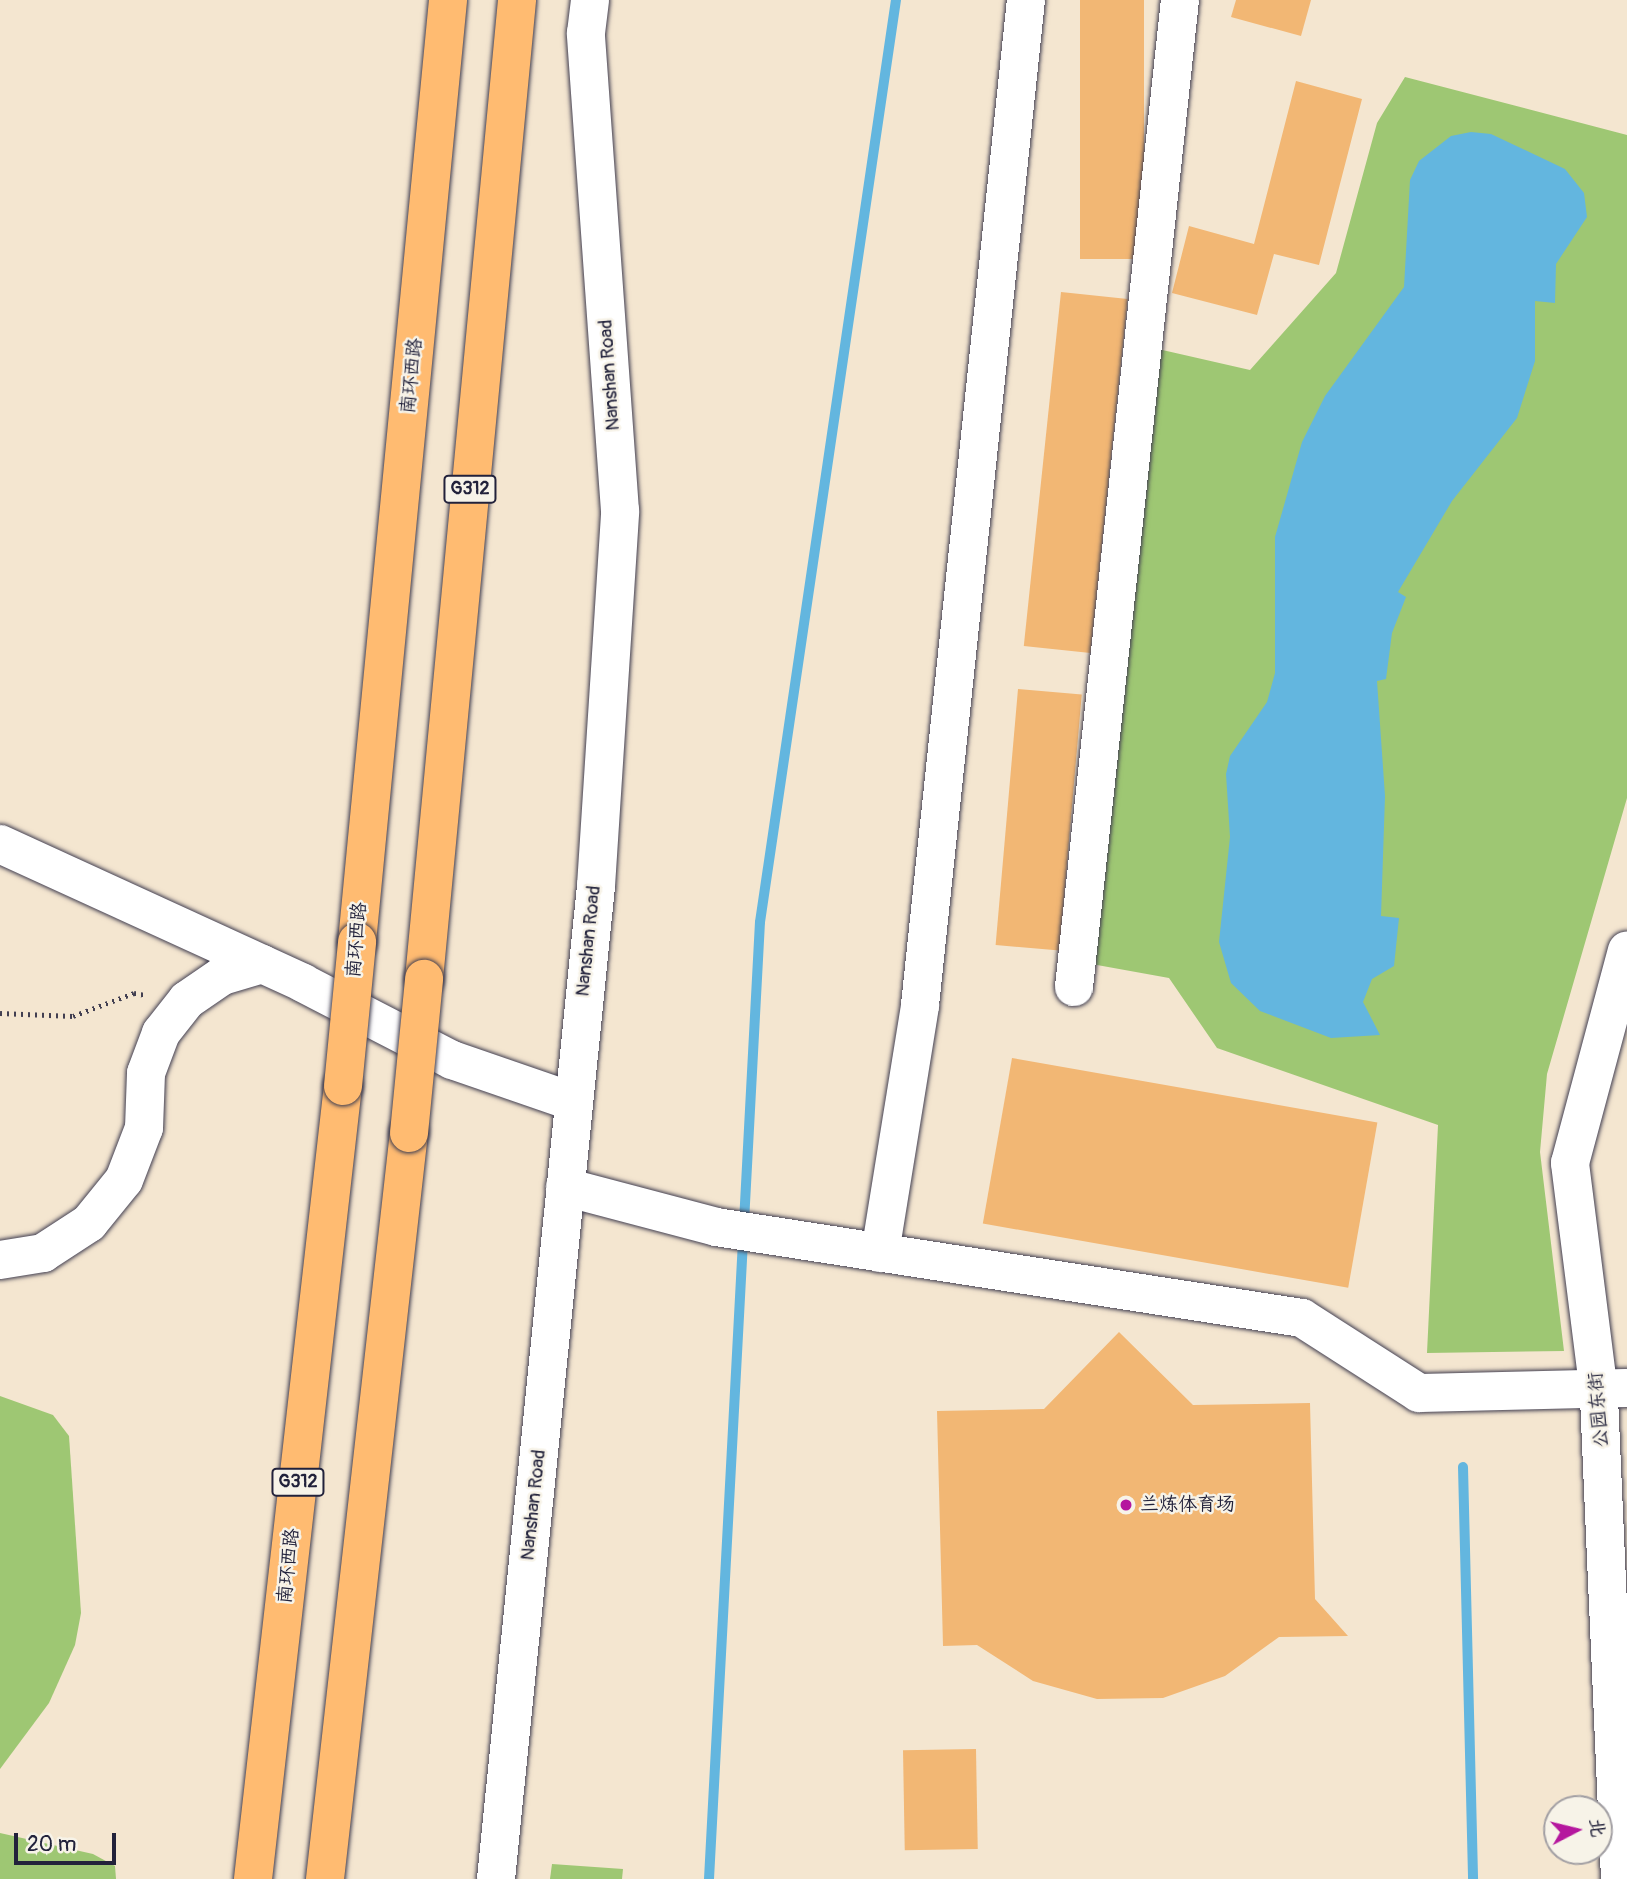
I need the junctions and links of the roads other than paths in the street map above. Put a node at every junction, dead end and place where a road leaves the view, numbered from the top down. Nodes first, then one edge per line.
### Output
1 (448, 0) edge
2 (517, 0) edge
3 (590, 0) edge
4 (1026, 0) edge
5 (1180, 0) edge
6 (0, 844) edge
7 (1627, 950) edge
8 (262, 964) junction
9 (1074, 987) dead end
10 (571, 1101) junction
11 (565, 1186) junction
12 (880, 1253) junction
13 (0, 1261) edge
14 (1613, 1391) edge
15 (253, 1879) edge
16 (325, 1879) edge
17 (496, 1879) edge
18 (1620, 1879) edge

1 - 15 highway, 南环西路 / G312, bridge
2 - 16 highway, G312, bridge
3 - 10 street, Nanshan Road
4 - 12 street
5 - 9 street
6 - 8 street
7 - 14 street, 公园东街
8 - 10 street
8 - 13 street
10 - 11 street, Nanshan Road
11 - 12 street
11 - 17 street, Nanshan Road
12 - 14 street
14 - 18 street, 公园东街

